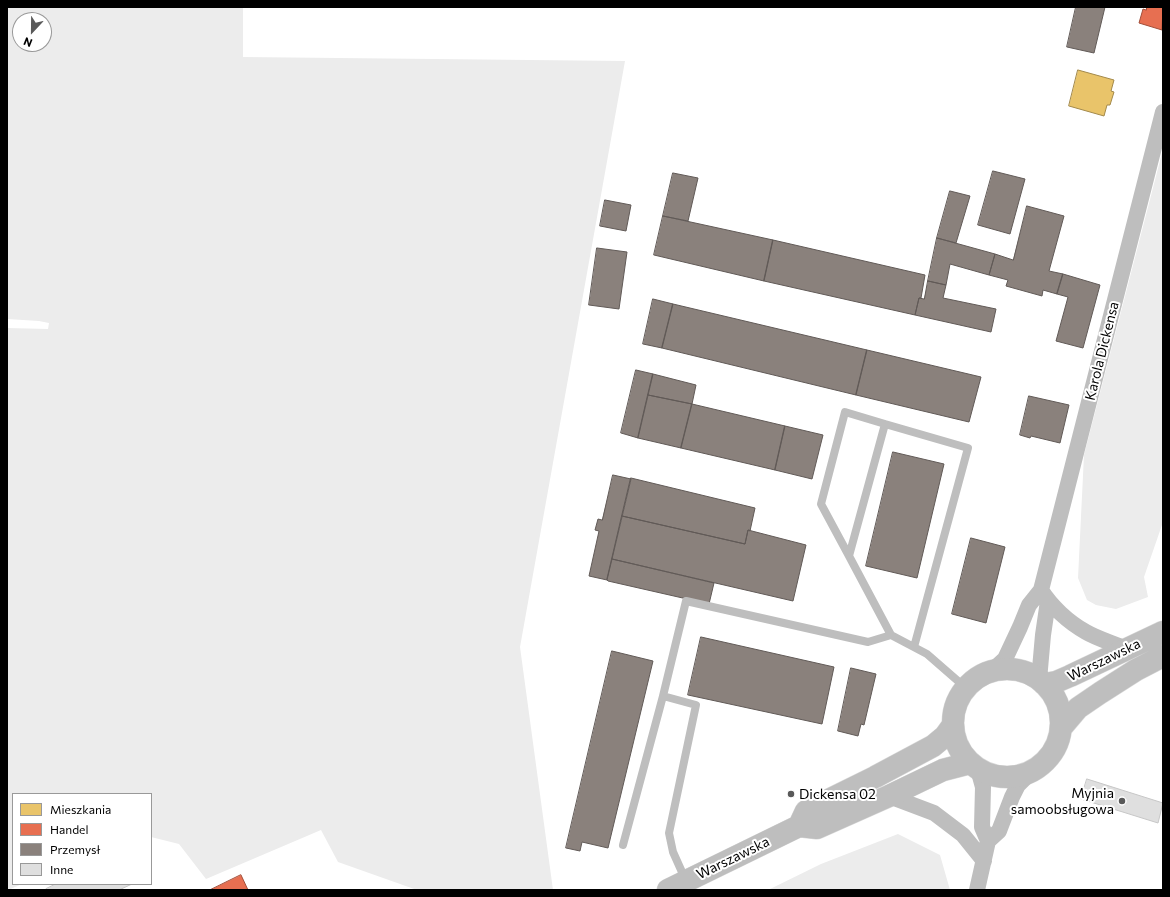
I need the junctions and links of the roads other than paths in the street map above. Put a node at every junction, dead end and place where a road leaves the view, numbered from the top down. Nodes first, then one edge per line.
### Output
1 (1163, 112) edge
2 (885, 424) junction
3 (849, 556) junction
4 (1044, 595) junction
5 (1163, 632) edge
6 (891, 635) junction
7 (914, 647) junction
8 (1126, 649) junction
9 (1163, 656) edge
10 (992, 671) junction
11 (1042, 682) junction
12 (966, 688) junction
13 (663, 696) junction
14 (953, 725) junction
15 (1061, 728) junction
16 (974, 766) junction
17 (1030, 773) junction
18 (889, 796) junction
19 (799, 826) junction
20 (988, 841) junction
21 (623, 845) dead end
22 (984, 861) junction
23 (677, 886) edge
24 (977, 890) edge

1 - 4 street, Karola Dickensa
2 - 3 lane
2 - 3 lane
2 - 7 lane
3 - 6 lane
4 - 8 street
4 - 10 street, Karola Dickensa
4 - 11 street, Karola Dickensa
5 - 8 main road, Warszawska
6 - 7 lane
6 - 13 lane
7 - 12 lane
8 - 11 main road, Warszawska
9 - 15 main road, Warszawska
10 - 11 main road
10 - 12 main road
11 - 15 main road
12 - 14 main road
13 - 21 lane
13 - 23 lane
14 - 16 main road
14 - 19 main road
15 - 17 main road
16 - 17 main road
16 - 18 main road, Warszawska
16 - 20 street
17 - 20 street
18 - 19 main road, Warszawska
18 - 22 street
19 - 23 main road, Warszawska
20 - 22 street
22 - 24 street

